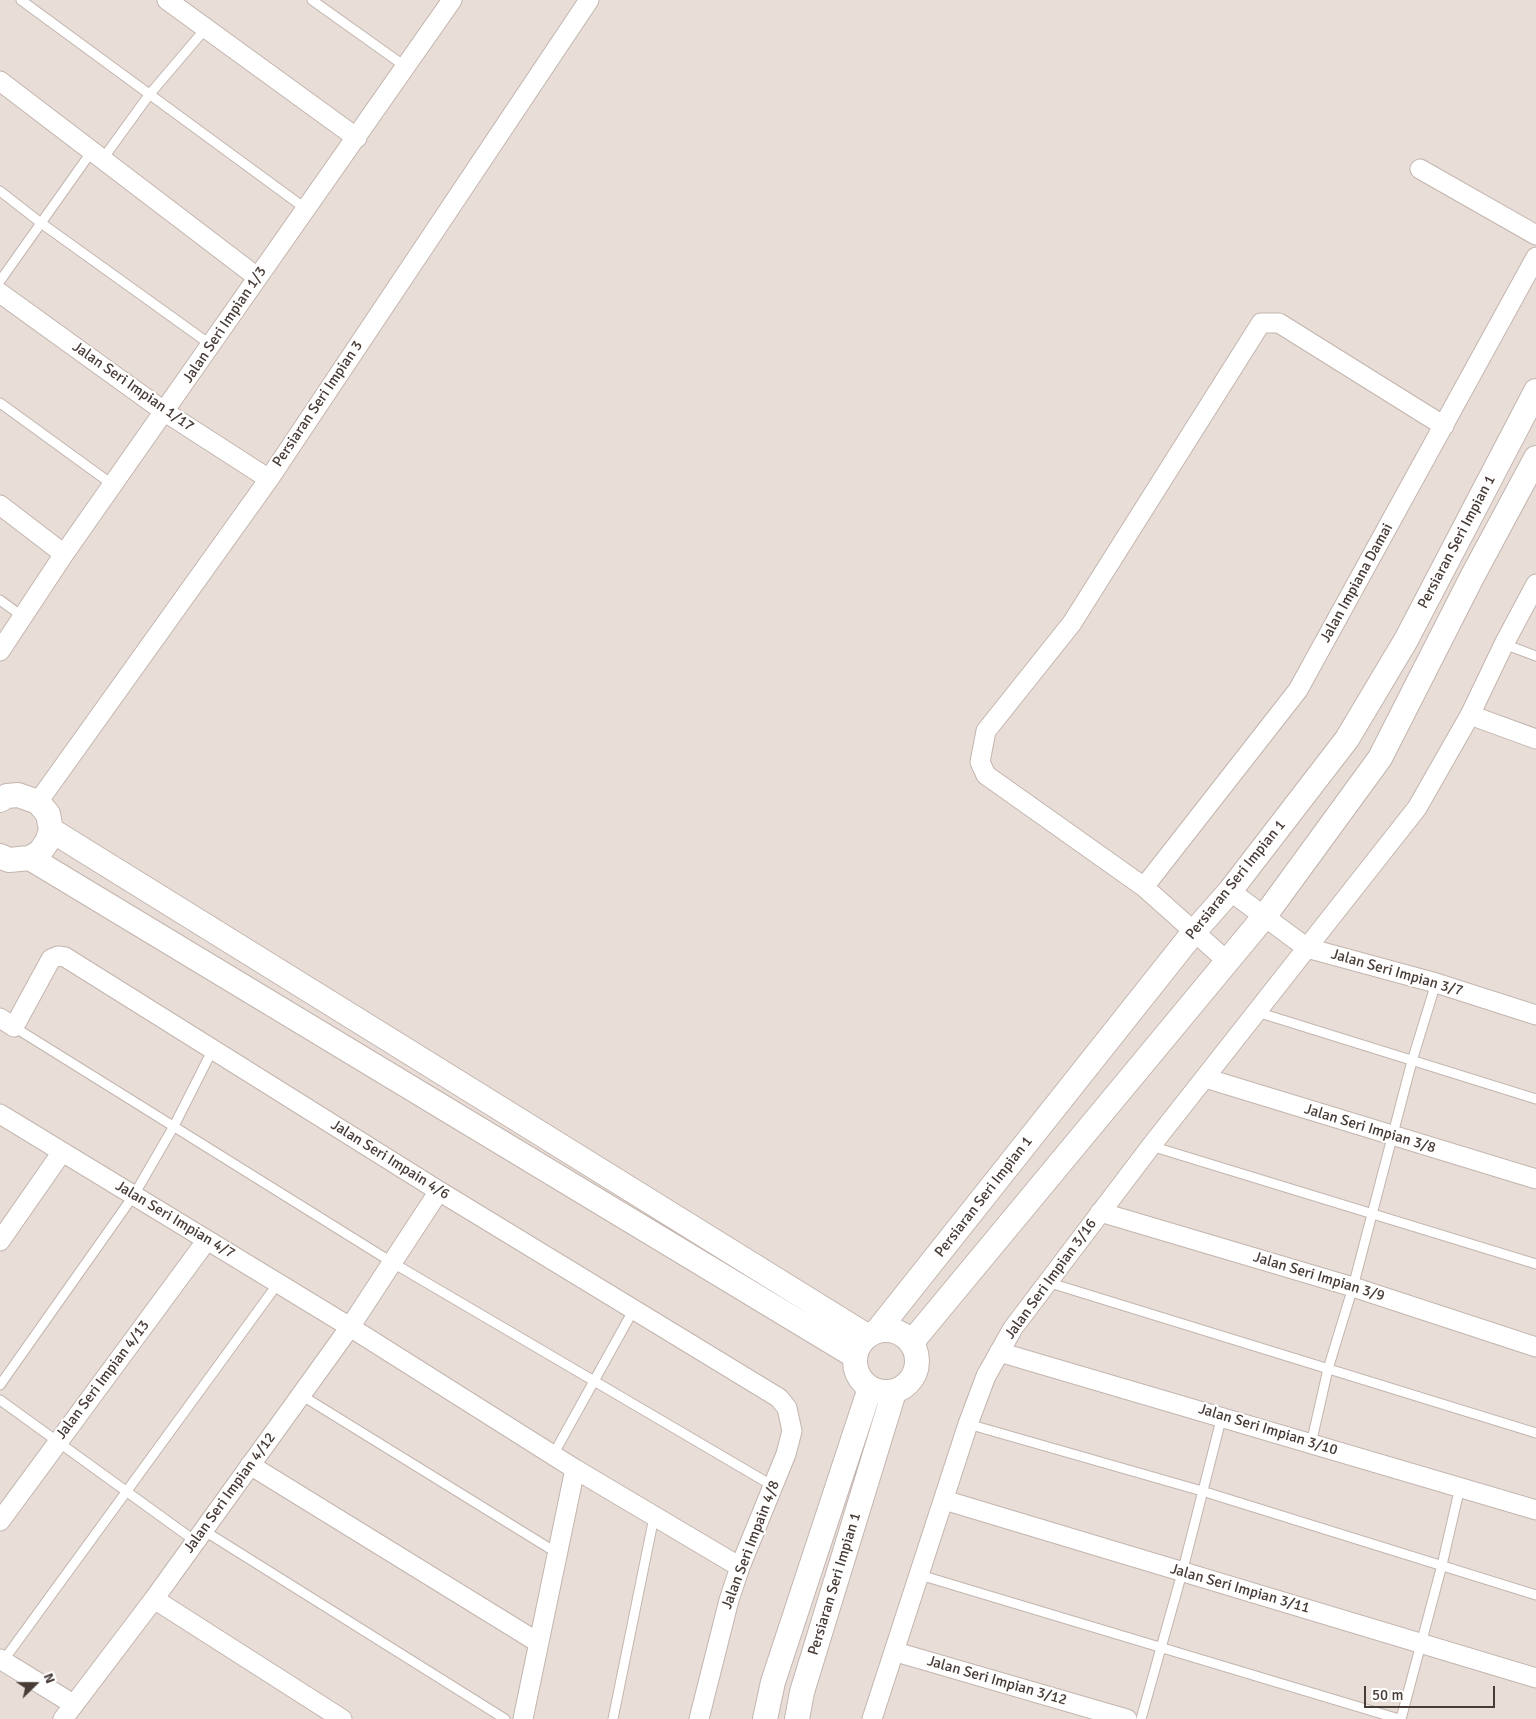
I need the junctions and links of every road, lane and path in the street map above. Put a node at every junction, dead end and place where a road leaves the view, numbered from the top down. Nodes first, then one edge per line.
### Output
1 (21, 0) edge
2 (167, 0) edge
3 (312, 0) edge
4 (452, 0) edge
5 (589, 0) edge
6 (206, 28) junction
7 (406, 67) junction
8 (0, 81) edge
9 (149, 95) junction
10 (357, 138) junction
11 (97, 156) junction
12 (1420, 169) dead end
13 (0, 192) edge
14 (306, 209) junction
15 (41, 224) junction
16 (1536, 235) edge
17 (1536, 257) edge
18 (257, 276) junction
19 (0, 281) edge
20 (0, 293) edge
21 (211, 345) junction
22 (1536, 391) edge
23 (0, 402) edge
24 (165, 412) junction
25 (1444, 426) junction
26 (1536, 458) edge
27 (269, 479) junction
28 (113, 485) junction
29 (0, 505) edge
30 (64, 554) junction
31 (1536, 584) edge
32 (0, 600) edge
33 (23, 617) junction
34 (1504, 644) junction
35 (0, 651) edge
36 (1536, 656) edge
37 (1470, 715) junction
38 (1536, 739) edge
39 (2, 796) edge
40 (38, 802) junction
41 (50, 830) junction
42 (0, 856) edge
43 (30, 858) junction
44 (1144, 887) junction
45 (1230, 891) junction
46 (1264, 917) junction
47 (1193, 933) junction
48 (1307, 948) junction
49 (1227, 961) junction
50 (1436, 984) junction
51 (1257, 1012) junction
52 (1536, 1016) edge
53 (7, 1023) edge
54 (213, 1049) junction
55 (1412, 1061) junction
56 (1205, 1078) junction
57 (1536, 1098) edge
58 (0, 1114) edge
59 (174, 1126) junction
60 (1393, 1136) junction
61 (1151, 1146) junction
62 (62, 1152) junction
63 (1536, 1179) edge
64 (439, 1191) junction
65 (134, 1195) junction
66 (1100, 1212) junction
67 (1372, 1212) junction
68 (207, 1240) junction
69 (0, 1241) edge
70 (393, 1263) junction
71 (1536, 1264) edge
72 (278, 1282) junction
73 (1047, 1282) junction
74 (1353, 1287) junction
75 (634, 1309) junction
76 (350, 1327) junction
77 (873, 1333) junction
78 (912, 1343) junction
79 (1536, 1347) edge
80 (999, 1352) junction
81 (855, 1356) junction
82 (1328, 1369) junction
83 (595, 1383) junction
84 (0, 1385) edge
85 (870, 1388) junction
86 (894, 1392) junction
87 (301, 1395) junction
88 (0, 1400) edge
89 (1222, 1416) junction
90 (968, 1424) junction
91 (792, 1431) joint
92 (1536, 1433) edge
93 (57, 1441) junction
94 (1311, 1444) junction
95 (553, 1455) junction
96 (250, 1465) junction
97 (575, 1469) junction
98 (774, 1486) junction
99 (1460, 1487) junction
100 (125, 1491) junction
101 (1202, 1491) junction
102 (944, 1500) junction
103 (1536, 1510) edge
104 (654, 1516) junction
105 (0, 1521) edge
106 (199, 1535) junction
107 (558, 1553) junction
108 (1442, 1566) junction
109 (740, 1567) junction
110 (1182, 1573) junction
111 (920, 1574) junction
112 (1536, 1595) edge
113 (154, 1599) junction
114 (1420, 1642) junction
115 (539, 1644) junction
116 (1161, 1646) junction
117 (896, 1652) junction
118 (2, 1660) edge
119 (1536, 1678) edge
120 (68, 1712) edge
121 (342, 1719) edge
122 (505, 1719) edge
123 (523, 1719) edge
124 (614, 1719) edge
125 (699, 1719) edge
126 (765, 1719) edge
127 (797, 1719) edge
128 (872, 1719) edge
129 (1127, 1719) edge
130 (1141, 1719) edge
131 (1400, 1719) edge

1 - 9 lane
2 - 6 street
3 - 7 lane
4 - 7 street, Jalan Seri Impian 1/3
5 - 27 street, Persiaran Seri Impian 3
6 - 9 lane
6 - 10 street
7 - 10 street, Jalan Seri Impian 1/3
8 - 11 street
9 - 11 lane
9 - 14 lane
10 - 14 street, Jalan Seri Impian 1/3
11 - 15 lane
11 - 18 street
12 - 16 street
13 - 15 lane
14 - 18 street, Jalan Seri Impian 1/3
15 - 19 lane
15 - 21 lane
17 - 25 street, Jalan Impiana Damai
18 - 21 street, Jalan Seri Impian 1/3
20 - 24 street, Jalan Seri Impian 1/17
21 - 24 street, Jalan Seri Impian 1/3
22 - 45 street, Persiaran Seri Impian 1
23 - 28 lane
24 - 27 street, Jalan Seri Impian 1/17
24 - 28 street, Jalan Seri Impian 1/3
25 - 44 street, Jalan Impiana Damai
25 - 44 street
26 - 46 street, Persiaran Seri Impian 1
27 - 40 street, Persiaran Seri Impian 3
28 - 30 street, Jalan Seri Impian 1/3
29 - 30 street
30 - 33 street, Jalan Seri Impian 1/3
31 - 34 street, Jalan Seri Impian 3/16
32 - 33 lane
33 - 35 street, Jalan Seri Impian 1/3
34 - 36 lane
34 - 37 street, Jalan Seri Impian 3/16
37 - 38 street
37 - 48 street, Jalan Seri Impian 3/16
39 - 40 street
40 - 41 street
41 - 43 street
41 - 77 street
42 - 43 street
43 - 81 street
44 - 47 street
45 - 46 street, Jalan Seri Impian 3/7
45 - 47 street, Persiaran Seri Impian 1
46 - 48 street, Jalan Seri Impian 3/7
46 - 49 street, Persiaran Seri Impian 1
47 - 49 street
47 - 77 street, Persiaran Seri Impian 1
48 - 50 street, Jalan Seri Impian 3/7
48 - 51 street, Jalan Seri Impian 3/16
49 - 78 street, Persiaran Seri Impian 1
50 - 52 street, Jalan Seri Impian 3/7
50 - 55 lane
51 - 55 lane
51 - 56 street, Jalan Seri Impian 3/16
53 - 54 street, Jalan Seri Impain 4/6
53 - 59 lane
54 - 59 lane
54 - 64 street, Jalan Seri Impain 4/6
55 - 57 lane
55 - 60 lane
56 - 60 street, Jalan Seri Impian 3/8
56 - 61 street, Jalan Seri Impian 3/16
58 - 62 street, Jalan Seri Impian 4/7
59 - 65 lane
59 - 70 lane
60 - 63 street, Jalan Seri Impian 3/8
60 - 67 lane
61 - 66 street, Jalan Seri Impian 3/16
61 - 67 lane
62 - 65 street, Jalan Seri Impian 4/7
62 - 69 street
64 - 70 street, Jalan Seri Impian 4/12
64 - 75 street, Jalan Seri Impain 4/6
65 - 68 street, Jalan Seri Impian 4/7
65 - 84 lane
66 - 73 street, Jalan Seri Impian 3/16
66 - 74 street, Jalan Seri Impian 3/9
67 - 71 lane
67 - 74 lane
68 - 72 street, Jalan Seri Impian 4/7
68 - 93 street, Jalan Seri Impian 4/13
70 - 76 street, Jalan Seri Impian 4/12
70 - 83 lane
72 - 76 street, Jalan Seri Impian 4/7
72 - 100 lane
73 - 80 street, Jalan Seri Impian 3/16
73 - 82 lane
74 - 79 street, Jalan Seri Impian 3/9
74 - 82 lane
75 - 83 lane
75 - 91 street, Jalan Seri Impain 4/6
76 - 87 street, Jalan Seri Impian 4/12
76 - 95 street, Jalan Seri Impian 4/7
77 - 78 street
77 - 81 street
78 - 86 street
80 - 89 street, Jalan Seri Impian 3/10
80 - 90 street, Jalan Seri Impian 3/16
81 - 85 street
82 - 92 lane
82 - 94 lane
83 - 95 lane
83 - 98 lane
85 - 86 street
85 - 126 street
86 - 127 street, Persiaran Seri Impian 1
87 - 96 street, Jalan Seri Impian 4/12
87 - 107 lane
88 - 93 lane
89 - 94 street, Jalan Seri Impian 3/10
89 - 101 lane
90 - 101 lane
90 - 102 street, Jalan Seri Impian 3/16
91 - 98 street, Jalan Seri Impain 4/8
93 - 100 lane
93 - 105 street, Jalan Seri Impian 4/13
94 - 99 street, Jalan Seri Impian 3/10
95 - 97 street, Jalan Seri Impian 4/7
96 - 106 street, Jalan Seri Impian 4/12
96 - 115 street
97 - 104 street, Jalan Seri Impian 4/7
97 - 107 street
98 - 109 street, Jalan Seri Impain 4/8
99 - 103 street, Jalan Seri Impian 3/10
99 - 108 lane
100 - 106 lane
100 - 118 lane
101 - 108 lane
101 - 110 lane
102 - 110 street, Jalan Seri Impian 3/11
102 - 111 street, Jalan Seri Impian 3/16
104 - 109 street, Jalan Seri Impian 4/7
104 - 124 lane
106 - 113 street, Jalan Seri Impian 4/12
106 - 122 lane
107 - 115 street
108 - 112 lane
108 - 114 lane
109 - 125 street, Jalan Seri Impain 4/8
110 - 114 street, Jalan Seri Impian 3/11
110 - 116 lane
111 - 116 lane
111 - 117 street, Jalan Seri Impian 3/16
113 - 120 street, Jalan Seri Impian 4/12
113 - 121 street
114 - 119 street, Jalan Seri Impian 3/11
114 - 131 lane
115 - 123 street
116 - 130 lane
116 - 131 lane
117 - 128 street, Jalan Seri Impian 3/16
117 - 129 street, Jalan Seri Impian 3/12
118 - 120 street

